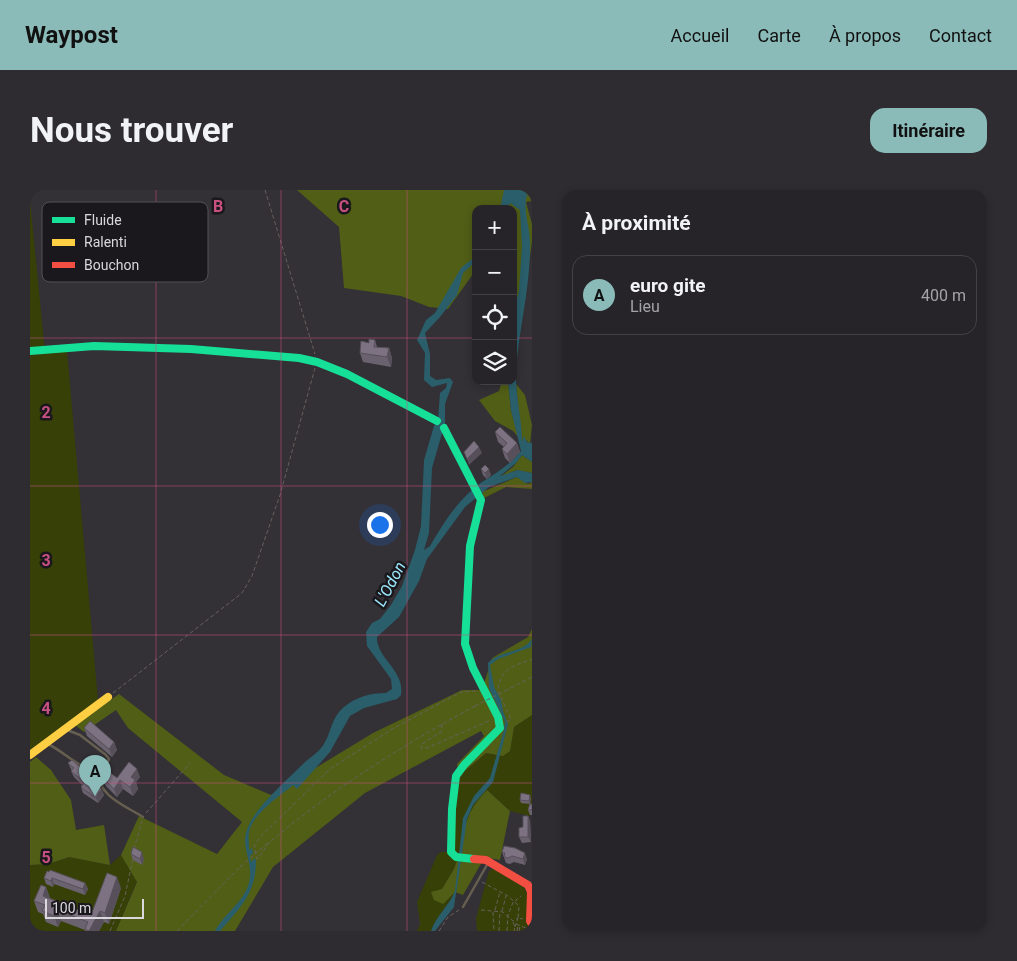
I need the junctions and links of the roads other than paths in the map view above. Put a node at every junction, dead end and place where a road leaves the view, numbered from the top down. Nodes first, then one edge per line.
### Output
1 (30, 351) edge
2 (437, 420) dead end
3 (444, 428) dead end
4 (108, 697) road end
5 (65, 729) junction
6 (46, 743) junction
7 (30, 755) edge
8 (99, 772) junction
9 (143, 817) road end
10 (489, 862) junction
11 (464, 907) road end
12 (529, 922) edge

1 - 2 street
3 - 10 street
4 - 5 street
5 - 6 street
5 - 8 lane
6 - 7 street
6 - 8 lane
8 - 9 lane
10 - 11 lane
10 - 12 street

